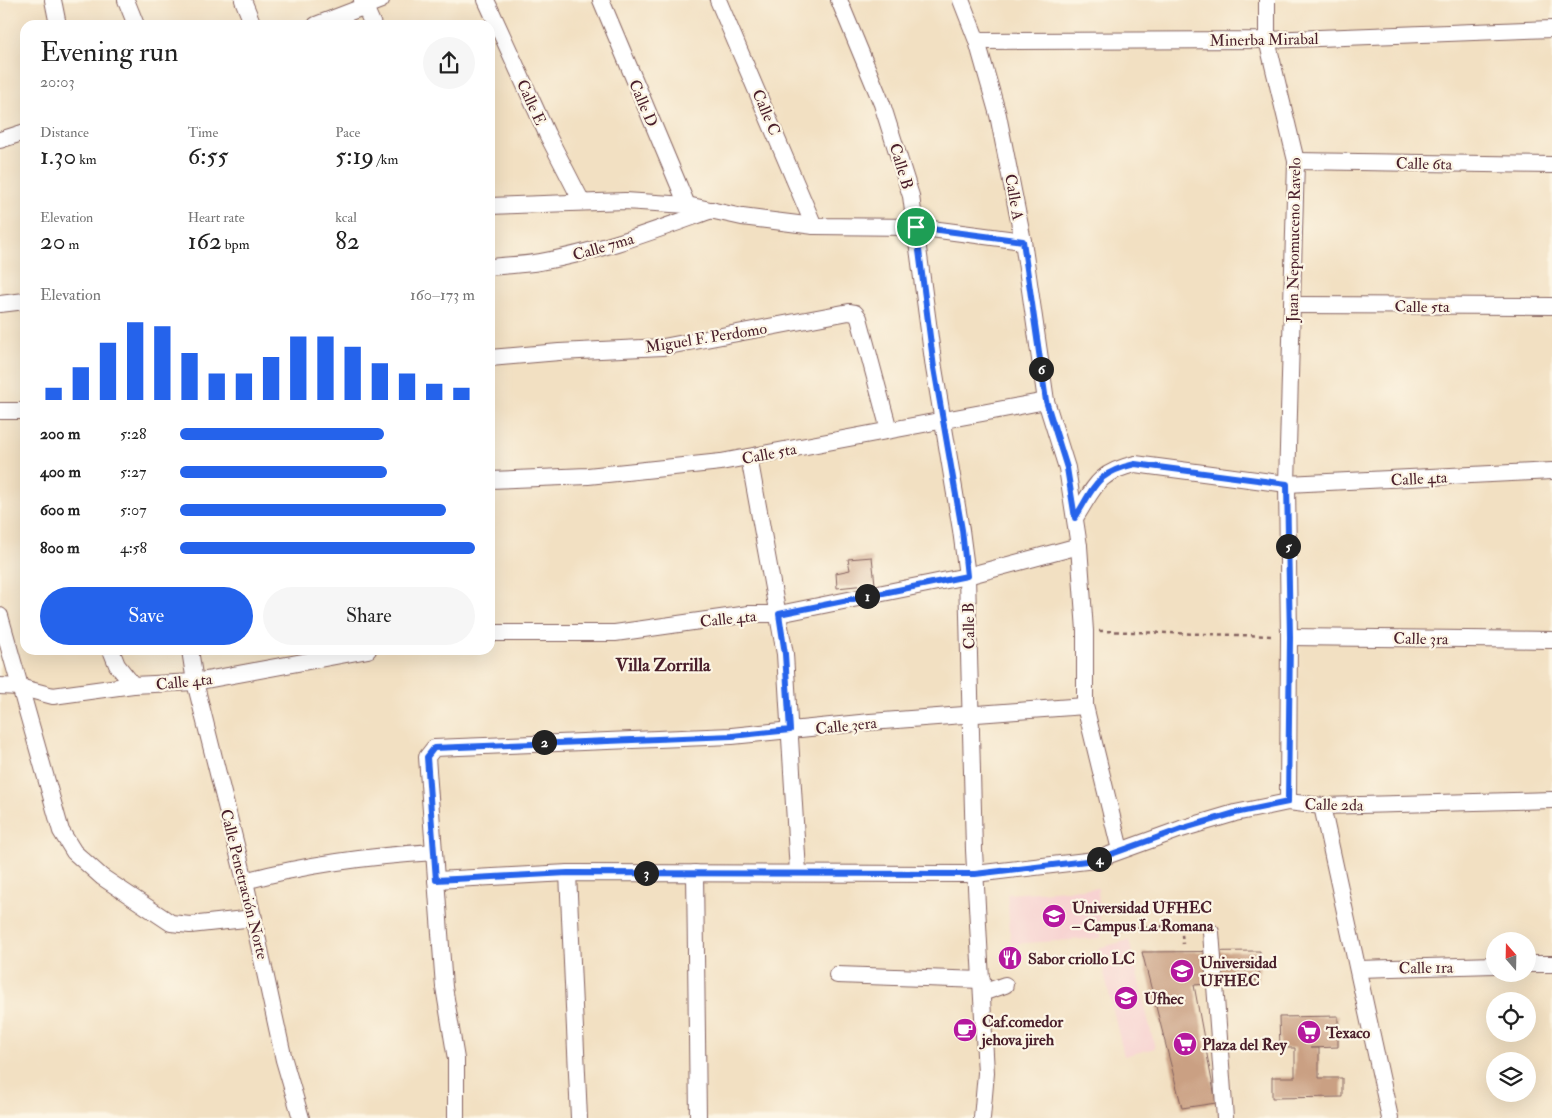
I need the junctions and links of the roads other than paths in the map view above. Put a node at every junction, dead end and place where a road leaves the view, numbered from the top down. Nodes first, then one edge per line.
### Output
1 (53, 0) edge
2 (126, 0) edge
3 (243, 0) edge
4 (381, 0) edge
5 (486, 0) edge
6 (601, 0) edge
7 (718, 0) edge
8 (839, 0) edge
9 (962, 0) edge
10 (1267, 0) edge
11 (363, 3) edge
12 (57, 20) edge
13 (134, 20) edge
14 (251, 20) edge
15 (327, 20) edge
16 (371, 20) edge
17 (495, 20) edge
18 (495, 20) edge
19 (1552, 29) edge
20 (1266, 40) junction
21 (977, 42) junction
22 (20, 134) edge
23 (0, 140) edge
24 (1296, 161) junction
25 (1552, 165) edge
26 (582, 202) junction
27 (687, 205) junction
28 (495, 206) edge
29 (712, 210) junction
30 (814, 226) junction
31 (916, 227) junction
32 (1023, 241) junction
33 (495, 267) edge
34 (20, 302) edge
35 (0, 304) edge
36 (1292, 305) junction
37 (1552, 306) edge
38 (495, 358) edge
39 (1046, 401) junction
40 (0, 411) edge
41 (20, 411) edge
42 (943, 419) junction
43 (889, 430) junction
44 (749, 457) junction
45 (1552, 472) edge
46 (495, 480) edge
47 (1287, 484) junction
48 (1075, 518) junction
49 (1079, 546) junction
50 (967, 576) junction
51 (779, 614) junction
52 (0, 616) edge
53 (495, 633) edge
54 (1290, 637) junction
55 (1552, 640) edge
56 (113, 655) edge
57 (191, 655) edge
58 (341, 655) edge
59 (195, 682) junction
60 (0, 686) edge
61 (132, 686) junction
62 (19, 687) junction
63 (1085, 706) junction
64 (969, 714) junction
65 (790, 730) junction
66 (1552, 800) edge
67 (1288, 802) junction
68 (1322, 806) junction
69 (1120, 850) junction
70 (434, 852) junction
71 (798, 872) junction
72 (568, 873) junction
73 (695, 873) junction
74 (975, 874) junction
75 (436, 880) junction
76 (245, 881) junction
77 (254, 918) junction
78 (1211, 932) dead end
79 (1536, 964) edge
80 (1552, 964) edge
81 (1486, 965) edge
82 (1358, 969) junction
83 (837, 975) dead end
84 (1005, 985) dead end
85 (982, 987) junction
86 (301, 1118) edge
87 (456, 1118) edge
88 (579, 1118) edge
89 (698, 1118) edge
90 (982, 1118) edge
91 (1225, 1118) edge
92 (1390, 1118) edge

1 - 12 street
2 - 13 street
3 - 14 street
4 - 11 street
5 - 17 street, Calle E
6 - 27 street, Calle D
7 - 30 street, Calle C
8 - 31 street, Calle B
9 - 21 street, Calle A
10 - 20 street, Juan Nepomuceno Ravelo
11 - 15 street
11 - 16 street
18 - 26 street, Calle E
19 - 20 street, Minerba Mirabal
20 - 21 street, Minerba Mirabal
20 - 24 street, Juan Nepomuceno Ravelo
21 - 32 street, Calle A
22 - 23 street
24 - 25 street, Calle 6ta
24 - 36 street, Juan Nepomuceno Ravelo
26 - 27 street
26 - 28 street
27 - 29 street
29 - 30 street
29 - 33 street, Calle 7ma
30 - 31 street
31 - 32 street
31 - 42 street, Calle B
32 - 39 street, Calle A
34 - 35 street
36 - 37 street, Calle 5ta
36 - 47 street, Juan Nepomuceno Ravelo
38 - 43 street, Miguel F. Perdomo
39 - 42 street, Calle 5ta
39 - 48 street, Calle A
40 - 41 street
42 - 43 street, Calle 5ta
42 - 50 street, Calle B
43 - 44 street, Calle 5ta
44 - 46 street, Calle 5ta
44 - 51 street
45 - 47 street, Calle 4ta
47 - 48 street, Calle 4ta
47 - 54 street, Juan Nepomuceno Ravelo
48 - 49 street, Calle A
49 - 50 street, Calle 4ta
49 - 63 street, Calle A
50 - 51 street, Calle 4ta
50 - 64 street, Calle B
51 - 53 street, Calle 4ta
51 - 65 street
52 - 62 street
54 - 55 street, Calle 3ra
54 - 67 street, Juan Nepomuceno Ravelo
56 - 61 street
57 - 59 street, Calle Penetración Norte
58 - 59 street, Calle 4ta
59 - 61 street, Calle 4ta
59 - 76 street, Calle Penetración Norte
60 - 62 street, Calle 4ta
61 - 62 street, Calle 4ta
62 - 77 street
63 - 64 street, Calle 3era
63 - 69 street, Calle A
64 - 65 street, Calle 3era
64 - 74 street, Calle B
65 - 70 street, Calle 3era
65 - 71 street
66 - 68 street, Calle 2da
67 - 68 street, Calle 2da
67 - 69 street, Calle 2da
68 - 82 street
69 - 74 street, Calle 2da
70 - 75 street
70 - 76 street
71 - 73 street, Calle 2da
71 - 74 street, Calle 2da
72 - 73 street, Calle 2da
72 - 75 street, Calle 2da
72 - 88 street
73 - 89 street
74 - 85 street, Calle B
75 - 87 street
76 - 77 street, Calle Penetración Norte
77 - 86 street, Calle Penetración Norte
78 - 91 street
79 - 80 street
81 - 82 street, Calle 1ra
82 - 92 street
83 - 85 street
84 - 85 street
85 - 90 street, Calle B

